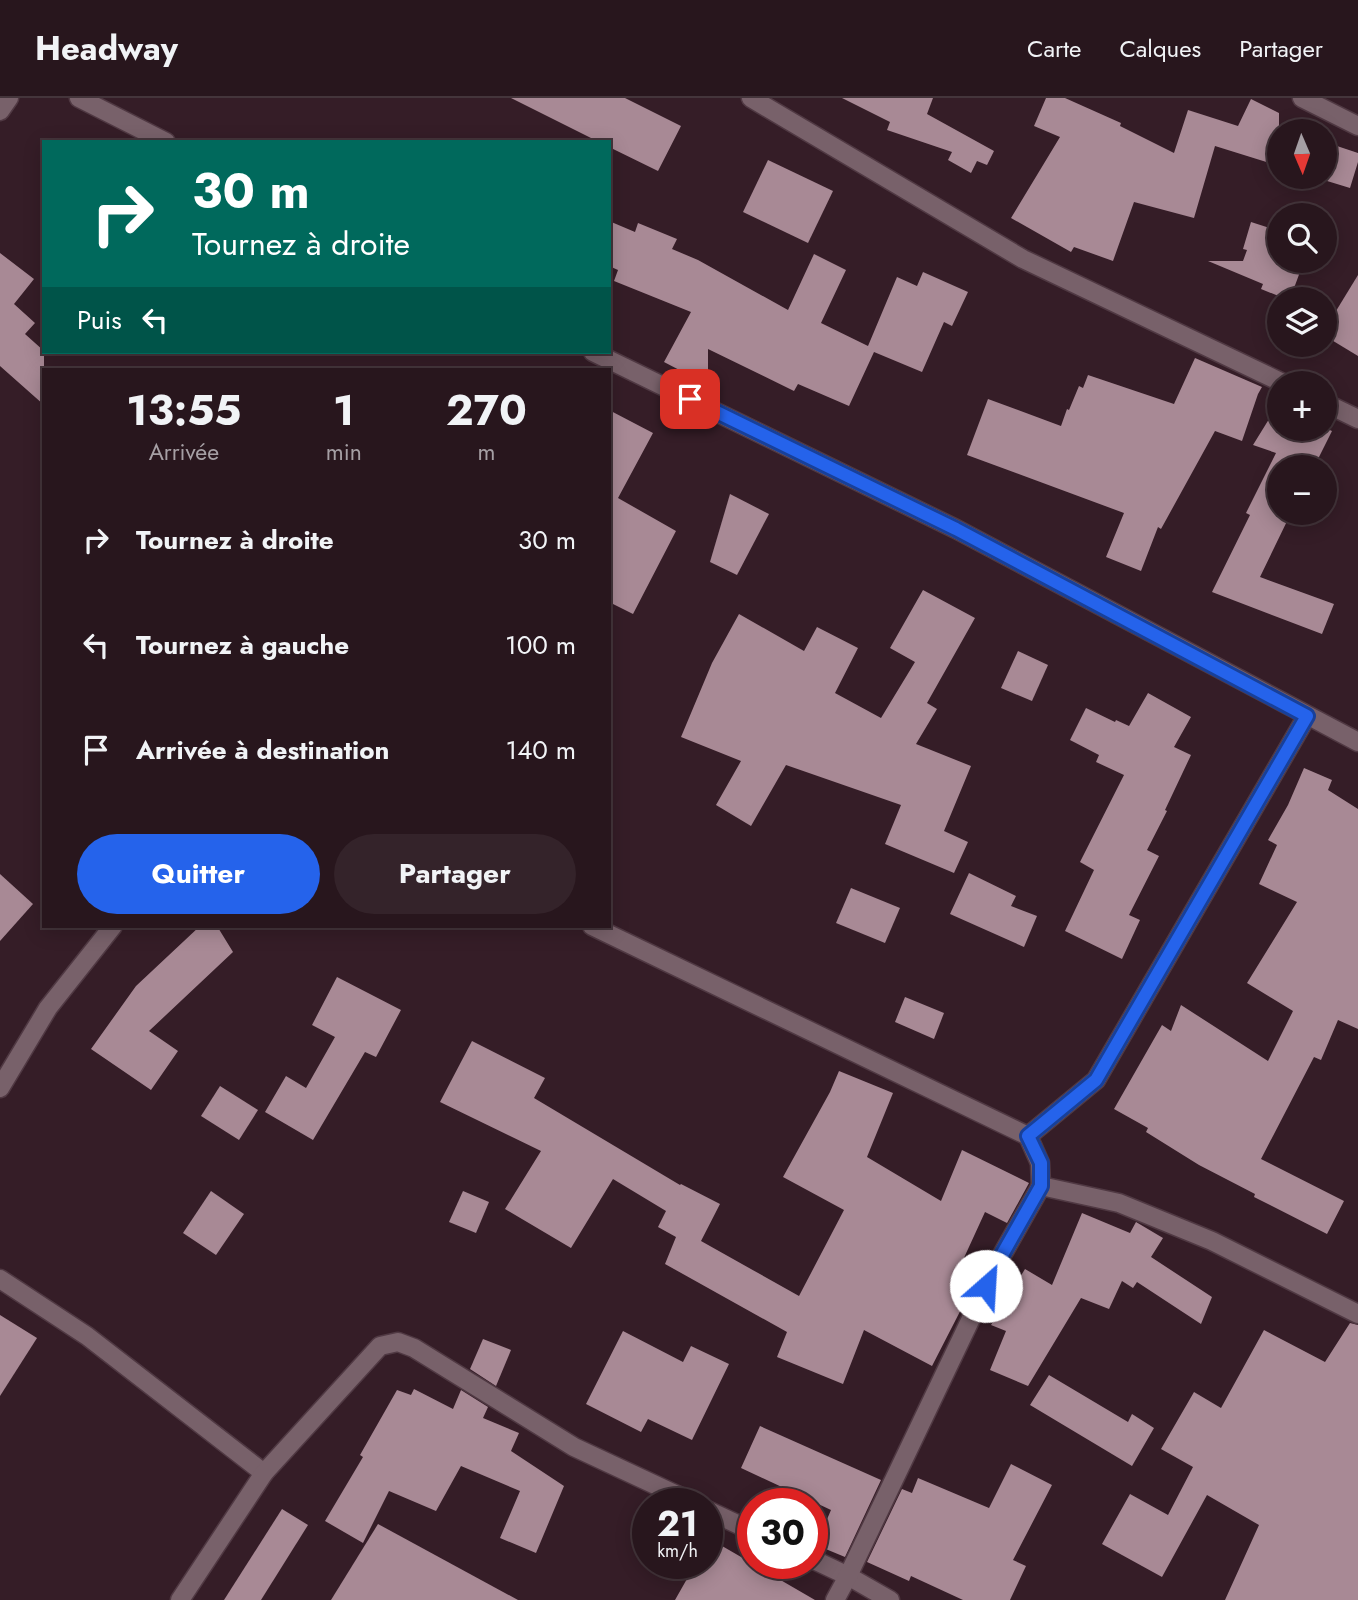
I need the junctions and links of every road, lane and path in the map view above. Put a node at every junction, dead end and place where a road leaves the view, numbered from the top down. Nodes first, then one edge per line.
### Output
1 (9, 98) edge
2 (79, 98) edge
3 (751, 98) edge
4 (1302, 98) edge
5 (0, 111) edge
6 (1358, 126) edge
7 (162, 140) edge
8 (597, 354) edge
9 (1267, 375) edge
10 (1337, 409) edge
11 (1358, 419) edge
12 (1307, 716) junction
13 (1358, 742) edge
14 (111, 928) edge
15 (596, 928) edge
16 (0, 1088) edge
17 (1028, 1136) junction
18 (1041, 1186) junction
19 (0, 1279) edge
20 (1358, 1314) edge
21 (264, 1473) junction
22 (662, 1488) edge
23 (828, 1567) edge
24 (848, 1576) junction
25 (180, 1600) edge
26 (835, 1600) edge
27 (890, 1600) edge

1 - 5 street
2 - 7 street
3 - 9 street
4 - 6 street
8 - 12 street
10 - 11 street
12 - 13 street
12 - 17 street
14 - 16 street
15 - 17 street
17 - 18 street
18 - 20 street
18 - 24 street
19 - 21 street
21 - 22 street
21 - 25 street
23 - 24 street
24 - 26 street
24 - 27 street

